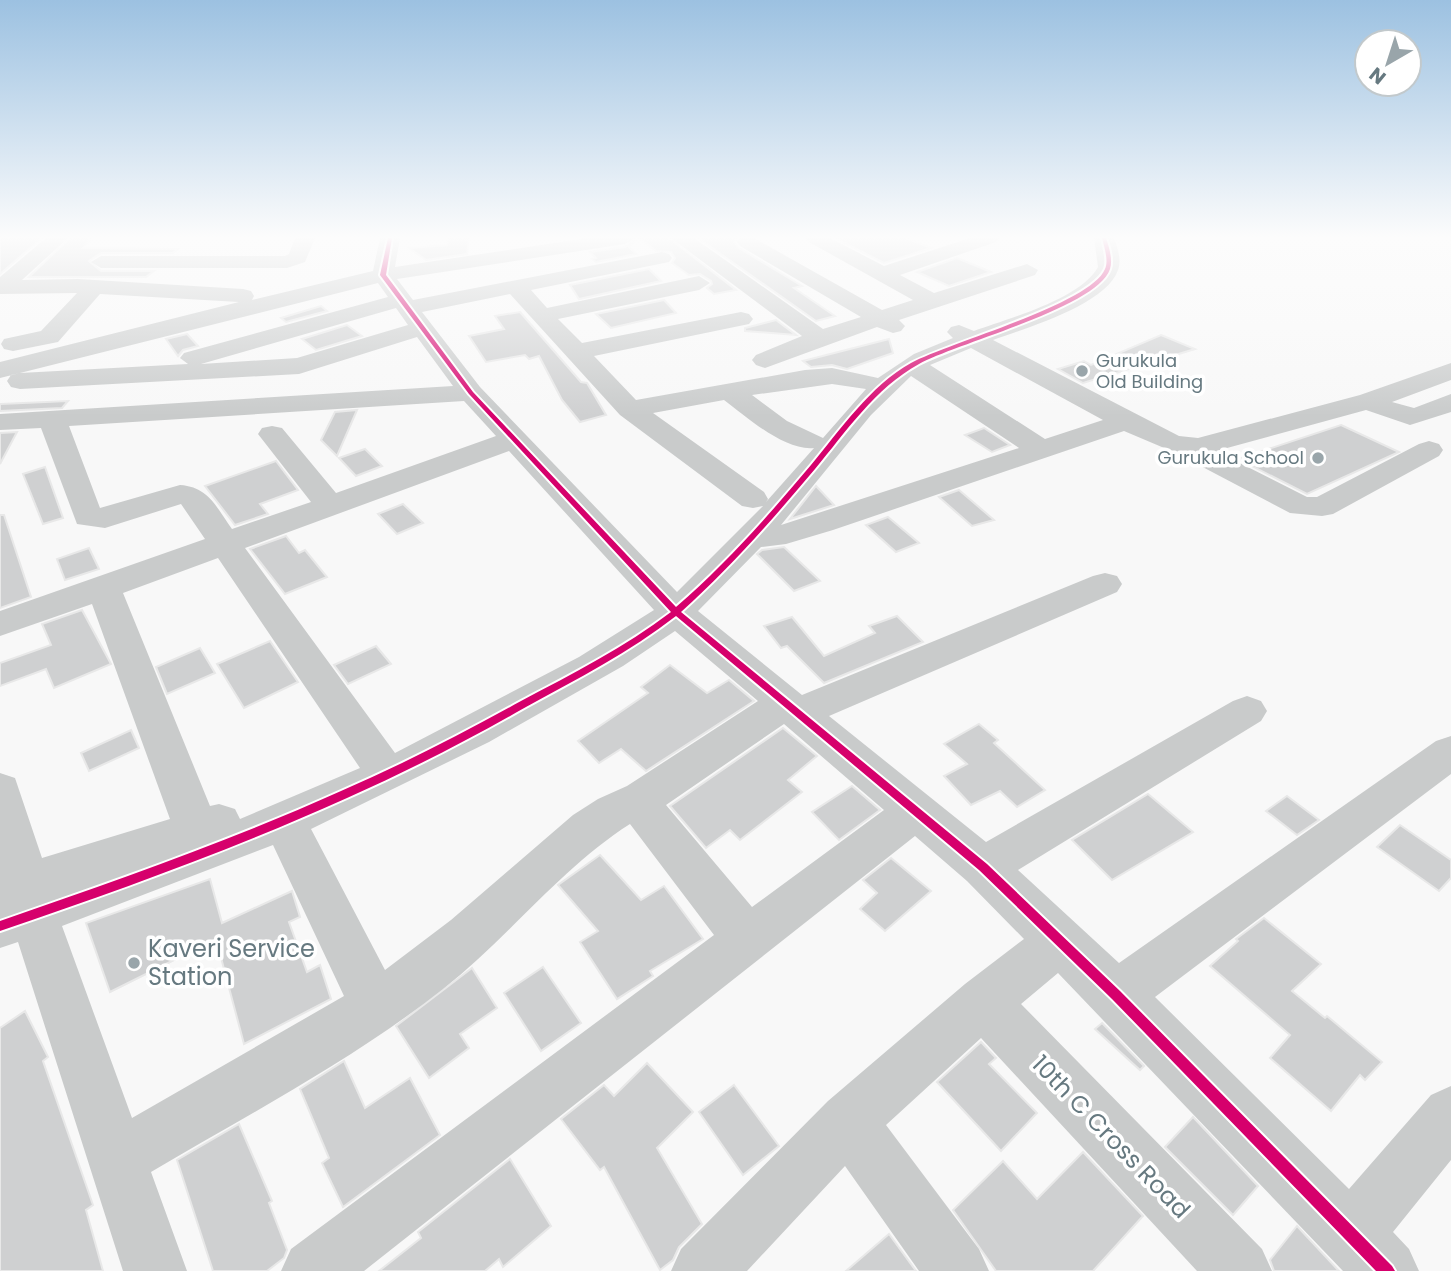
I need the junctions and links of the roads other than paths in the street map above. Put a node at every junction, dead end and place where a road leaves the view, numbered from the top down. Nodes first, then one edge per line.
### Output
1 (16, 297) edge
2 (78, 297) edge
3 (254, 297) edge
4 (289, 297) edge
5 (399, 297) edge
6 (471, 297) edge
7 (523, 297) edge
8 (630, 297) edge
9 (763, 297) edge
10 (844, 297) edge
11 (925, 297) edge
12 (948, 297) edge
13 (1048, 297) edge
14 (1074, 297) edge
15 (282, 299) junction
16 (934, 302) junction
17 (0, 307) edge
18 (410, 312) junction
19 (540, 316) junction
20 (880, 318) junction
21 (741, 319) dead end
22 (820, 338) junction
23 (0, 345) edge
24 (943, 345) junction
25 (575, 352) junction
26 (765, 360) dead end
27 (0, 370) edge
28 (1451, 371) edge
29 (128, 376) junction
30 (0, 381) edge
31 (867, 381) junction
32 (729, 391) junction
33 (471, 393) junction
34 (1368, 401) junction
35 (1451, 402) edge
36 (630, 409) junction
37 (53, 421) junction
38 (1127, 421) junction
39 (0, 422) edge
40 (272, 434) dead end
41 (516, 439) junction
42 (810, 440) junction
43 (1186, 447) junction
44 (1042, 450) junction
45 (1429, 450) dead end
46 (753, 499) junction
47 (331, 506) junction
48 (749, 539) junction
49 (227, 544) junction
50 (1105, 584) dead end
51 (103, 587) junction
52 (668, 602) junction
53 (0, 625) edge
54 (791, 708) junction
55 (1247, 711) dead end
56 (1451, 752) edge
57 (377, 759) junction
58 (0, 790) edge
59 (642, 799) junction
60 (915, 811) junction
61 (284, 821) junction
62 (197, 830) junction
63 (983, 867) junction
64 (15, 904) edge
65 (747, 939) junction
66 (1058, 942) junction
67 (1116, 995) junction
68 (983, 1002) junction
69 (376, 1006) junction
70 (1451, 1115) edge
71 (848, 1121) junction
72 (117, 1159) junction
73 (1370, 1252) edge
74 (155, 1271) edge
75 (313, 1271) edge
76 (703, 1271) edge
77 (957, 1271) edge
78 (1240, 1271) edge

1 - 17 street
2 - 23 street
3 - 15 street
4 - 15 street
5 - 18 street
6 - 18 street
7 - 19 street
8 - 19 street
9 - 22 street
10 - 20 street
11 - 16 street
12 - 16 street
13 - 24 street
14 - 24 street
15 - 27 street
16 - 20 street
18 - 29 street
18 - 29 street
18 - 33 street
19 - 25 street
20 - 22 street
20 - 24 street
21 - 25 street
22 - 26 street
24 - 31 street
24 - 38 street
24 - 44 street
24 - 48 street
25 - 36 street
28 - 34 street
29 - 30 street
31 - 32 street
31 - 42 street
32 - 36 street
32 - 42 street
33 - 37 street
33 - 41 street
34 - 35 street
34 - 43 street
36 - 46 street
37 - 39 street
37 - 49 street
38 - 43 street
38 - 44 street
40 - 47 street
41 - 47 street
41 - 52 street
42 - 46 street
43 - 45 street
44 - 48 street
46 - 52 street
47 - 49 street
48 - 52 street
49 - 51 street
49 - 57 street
50 - 54 street
51 - 53 street
51 - 62 street
52 - 54 street
52 - 57 street
52 - 61 street
54 - 59 street
54 - 60 street
55 - 63 street
56 - 67 street
57 - 62 street
58 - 64 street
59 - 65 street
59 - 69 street
60 - 63 street
60 - 65 street
61 - 64 street
61 - 69 street
62 - 64 street
63 - 66 street
64 - 72 street
65 - 75 street
66 - 67 street
66 - 68 street
67 - 73 street
68 - 71 street
68 - 78 street, 10th C Cross Road
69 - 72 street
70 - 73 street
71 - 76 street
71 - 77 street
72 - 74 street

